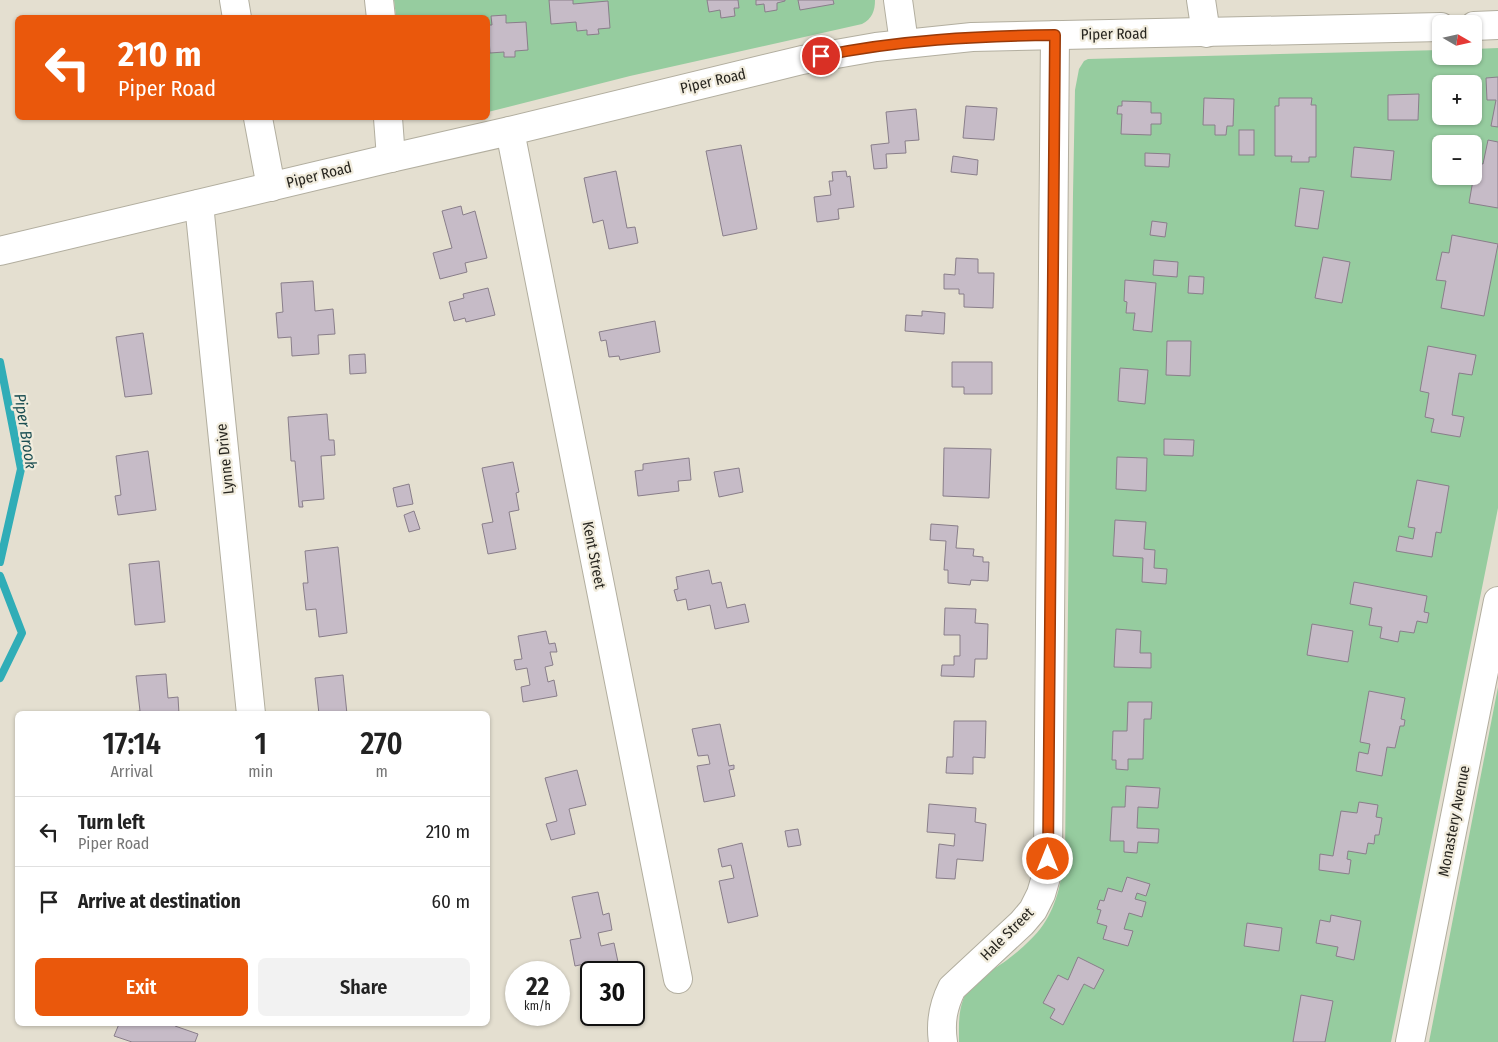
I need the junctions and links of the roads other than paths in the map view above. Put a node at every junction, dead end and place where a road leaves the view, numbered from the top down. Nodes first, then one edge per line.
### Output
1 (234, 0) edge
2 (379, 0) edge
3 (898, 0) edge
4 (1201, 0) edge
5 (236, 15) edge
6 (380, 15) edge
7 (1498, 25) edge
8 (1482, 26) edge
9 (1432, 27) edge
10 (1206, 33) junction
11 (1055, 35) junction
12 (904, 43) junction
13 (258, 120) edge
14 (388, 120) edge
15 (510, 131) junction
16 (391, 158) junction
17 (271, 187) junction
18 (199, 204) junction
19 (0, 251) edge
20 (1498, 601) edge
21 (251, 711) edge
22 (678, 979) dead end
23 (944, 1042) edge
24 (1410, 1042) edge

1 - 5 street
2 - 6 street
3 - 12 street
4 - 10 street
7 - 8 street
9 - 10 street, Piper Road
10 - 11 street, Piper Road
11 - 12 street, Piper Road
11 - 23 street, Hale Street
12 - 15 street, Piper Road
13 - 17 street
14 - 16 street
15 - 16 street, Piper Road
15 - 22 street, Kent Street
16 - 17 street, Piper Road
17 - 18 street, Piper Road
18 - 19 street, Piper Road
18 - 21 street, Lynne Drive
20 - 24 street, Monastery Avenue

